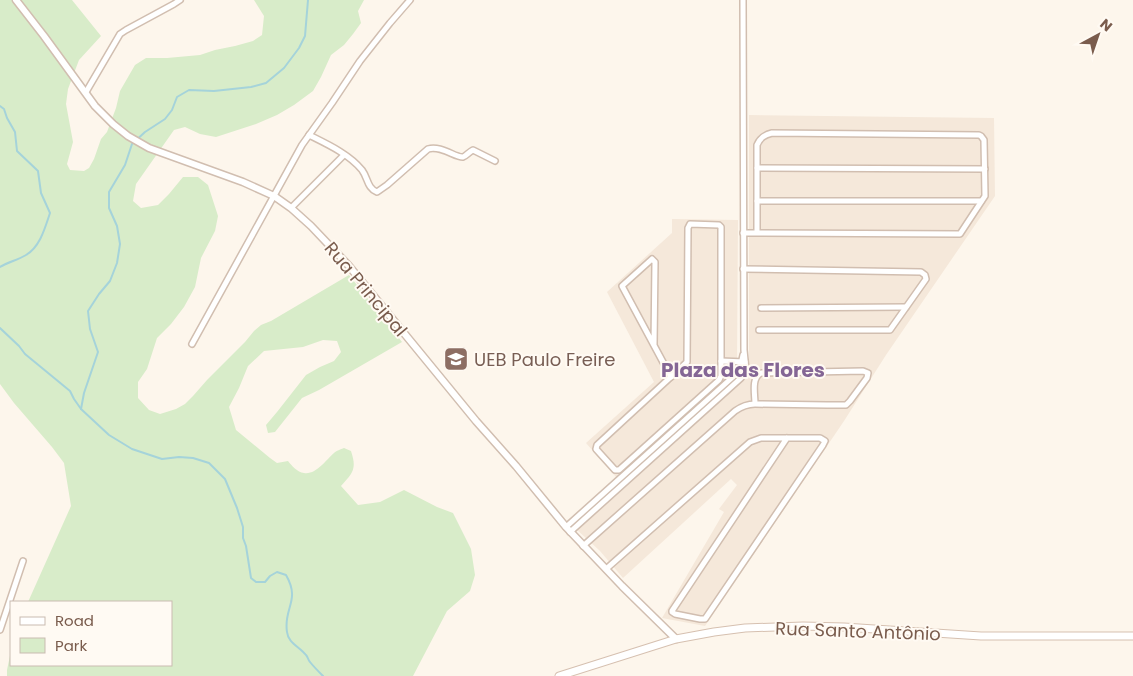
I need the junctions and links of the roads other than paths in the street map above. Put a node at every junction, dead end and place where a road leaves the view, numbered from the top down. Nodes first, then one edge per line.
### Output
1 (16, 0) edge
2 (180, 0) edge
3 (410, 0) edge
4 (743, 0) edge
5 (86, 92) junction
6 (309, 135) junction
7 (344, 155) junction
8 (495, 161) dead end
9 (757, 168) junction
10 (985, 169) junction
11 (274, 196) junction
12 (757, 201) junction
13 (982, 201) junction
14 (291, 208) junction
15 (743, 233) junction
16 (757, 233) junction
17 (744, 268) junction
18 (906, 307) junction
19 (761, 308) dead end
20 (760, 330) dead end
21 (192, 344) dead end
22 (654, 345) junction
23 (721, 361) junction
24 (744, 362) junction
25 (671, 377) junction
26 (755, 404) junction
27 (787, 438) junction
28 (568, 530) junction
29 (583, 546) junction
30 (23, 561) dead end
31 (606, 569) junction
32 (0, 630) edge
33 (1133, 636) edge
34 (676, 639) junction
35 (559, 676) edge

1 - 5 street, Rua Principal
2 - 5 street
3 - 6 street
4 - 15 street
5 - 11 street, Rua Principal
6 - 7 street
6 - 11 street
7 - 8 street
7 - 14 street
9 - 10 street
9 - 10 street
9 - 12 street
10 - 13 street
11 - 14 street, Rua Principal
11 - 21 street
12 - 13 street
12 - 16 street
13 - 16 street
14 - 28 street, Rua Principal
15 - 16 street
15 - 17 street
17 - 18 street
17 - 24 street
18 - 19 street
18 - 20 street
22 - 22 street
22 - 25 street
23 - 24 street
23 - 25 street
23 - 25 street
24 - 28 street
26 - 26 street
26 - 29 street
27 - 27 street
27 - 31 street
28 - 29 street, Rua Principal
29 - 31 street, Rua Principal
30 - 32 street
31 - 34 street, Rua Principal
33 - 34 main road, Rua Santo Antônio
34 - 35 main road, Rua Santo Antônio

